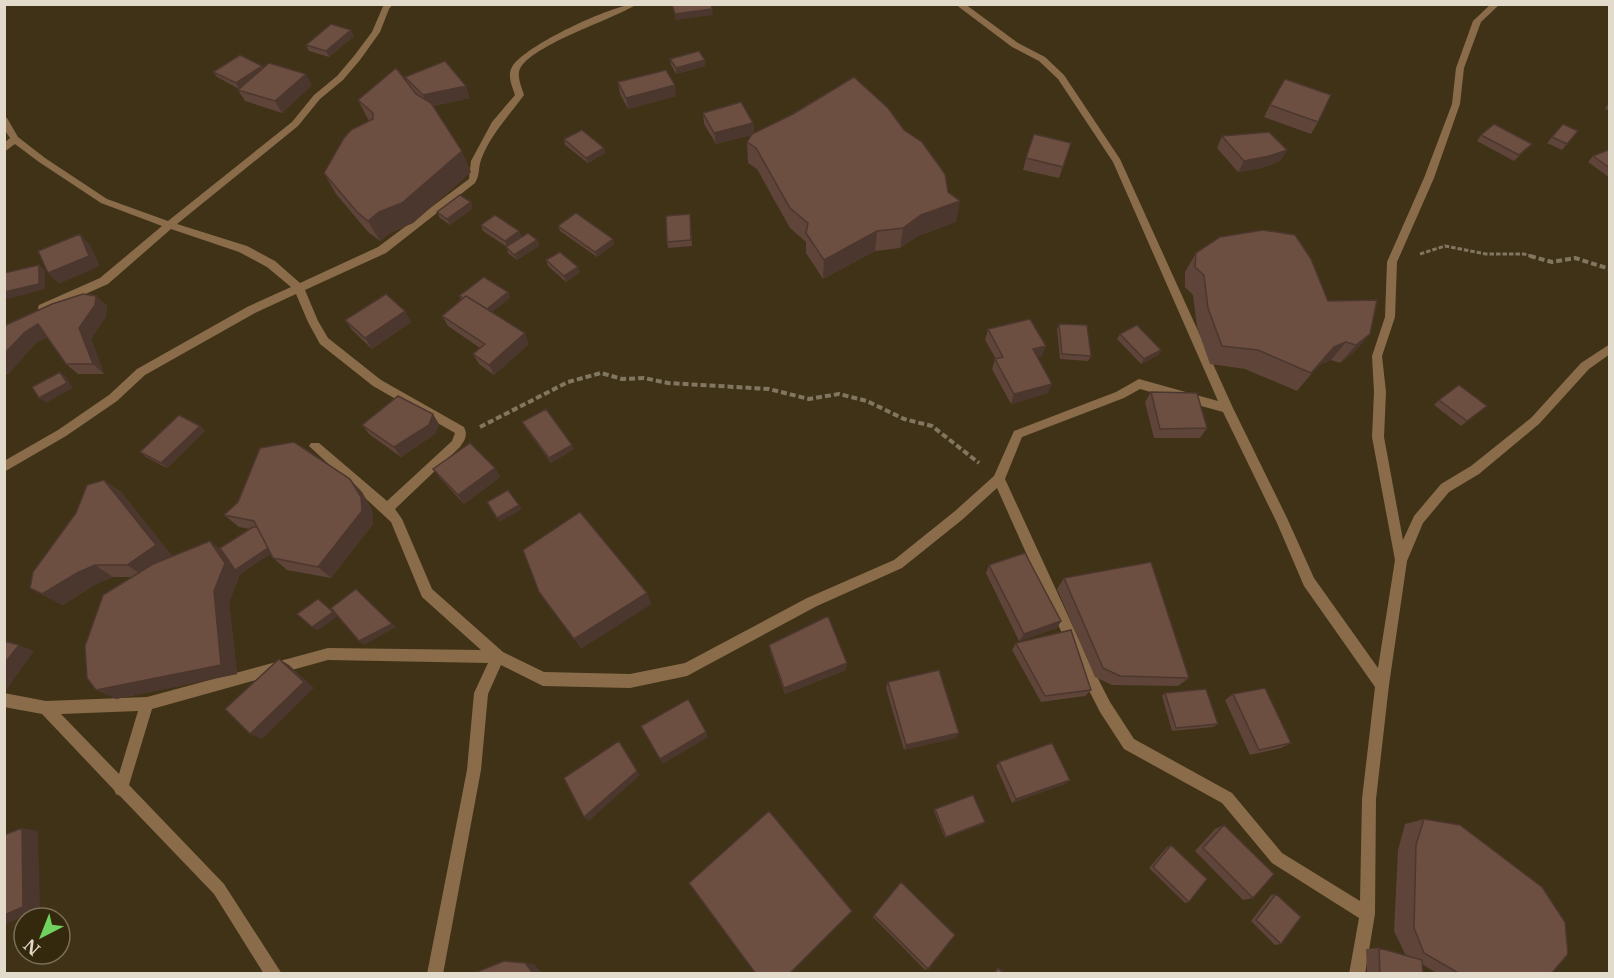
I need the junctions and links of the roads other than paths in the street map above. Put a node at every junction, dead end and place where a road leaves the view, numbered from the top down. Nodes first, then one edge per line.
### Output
1 (389, 4) edge
2 (633, 4) edge
3 (958, 4) edge
4 (1496, 4) edge
5 (4, 120) edge
6 (15, 139) junction
7 (4, 149) edge
8 (169, 225) junction
9 (299, 288) junction
10 (33, 313) edge
11 (1610, 348) edge
12 (1227, 408) junction
13 (315, 446) dead end
14 (4, 467) edge
15 (999, 479) junction
16 (387, 509) junction
17 (1401, 561) junction
18 (498, 657) junction
19 (1382, 685) junction
20 (4, 700) edge
21 (147, 704) junction
22 (46, 708) junction
23 (121, 789) junction
24 (1367, 914) junction
25 (274, 974) edge
26 (435, 974) edge
27 (1357, 974) edge

1 - 8 street
2 - 9 street
3 - 12 street
4 - 17 street
5 - 6 street
6 - 7 street
6 - 8 street
8 - 9 street
8 - 10 street
9 - 14 street
9 - 16 street
11 - 17 street
12 - 15 street
12 - 19 street
13 - 16 street
15 - 18 street
15 - 24 street
16 - 18 street
17 - 19 street
18 - 21 street
18 - 26 street
19 - 24 street
20 - 22 street
21 - 22 street
21 - 23 street
22 - 23 street
23 - 25 street
24 - 27 street

